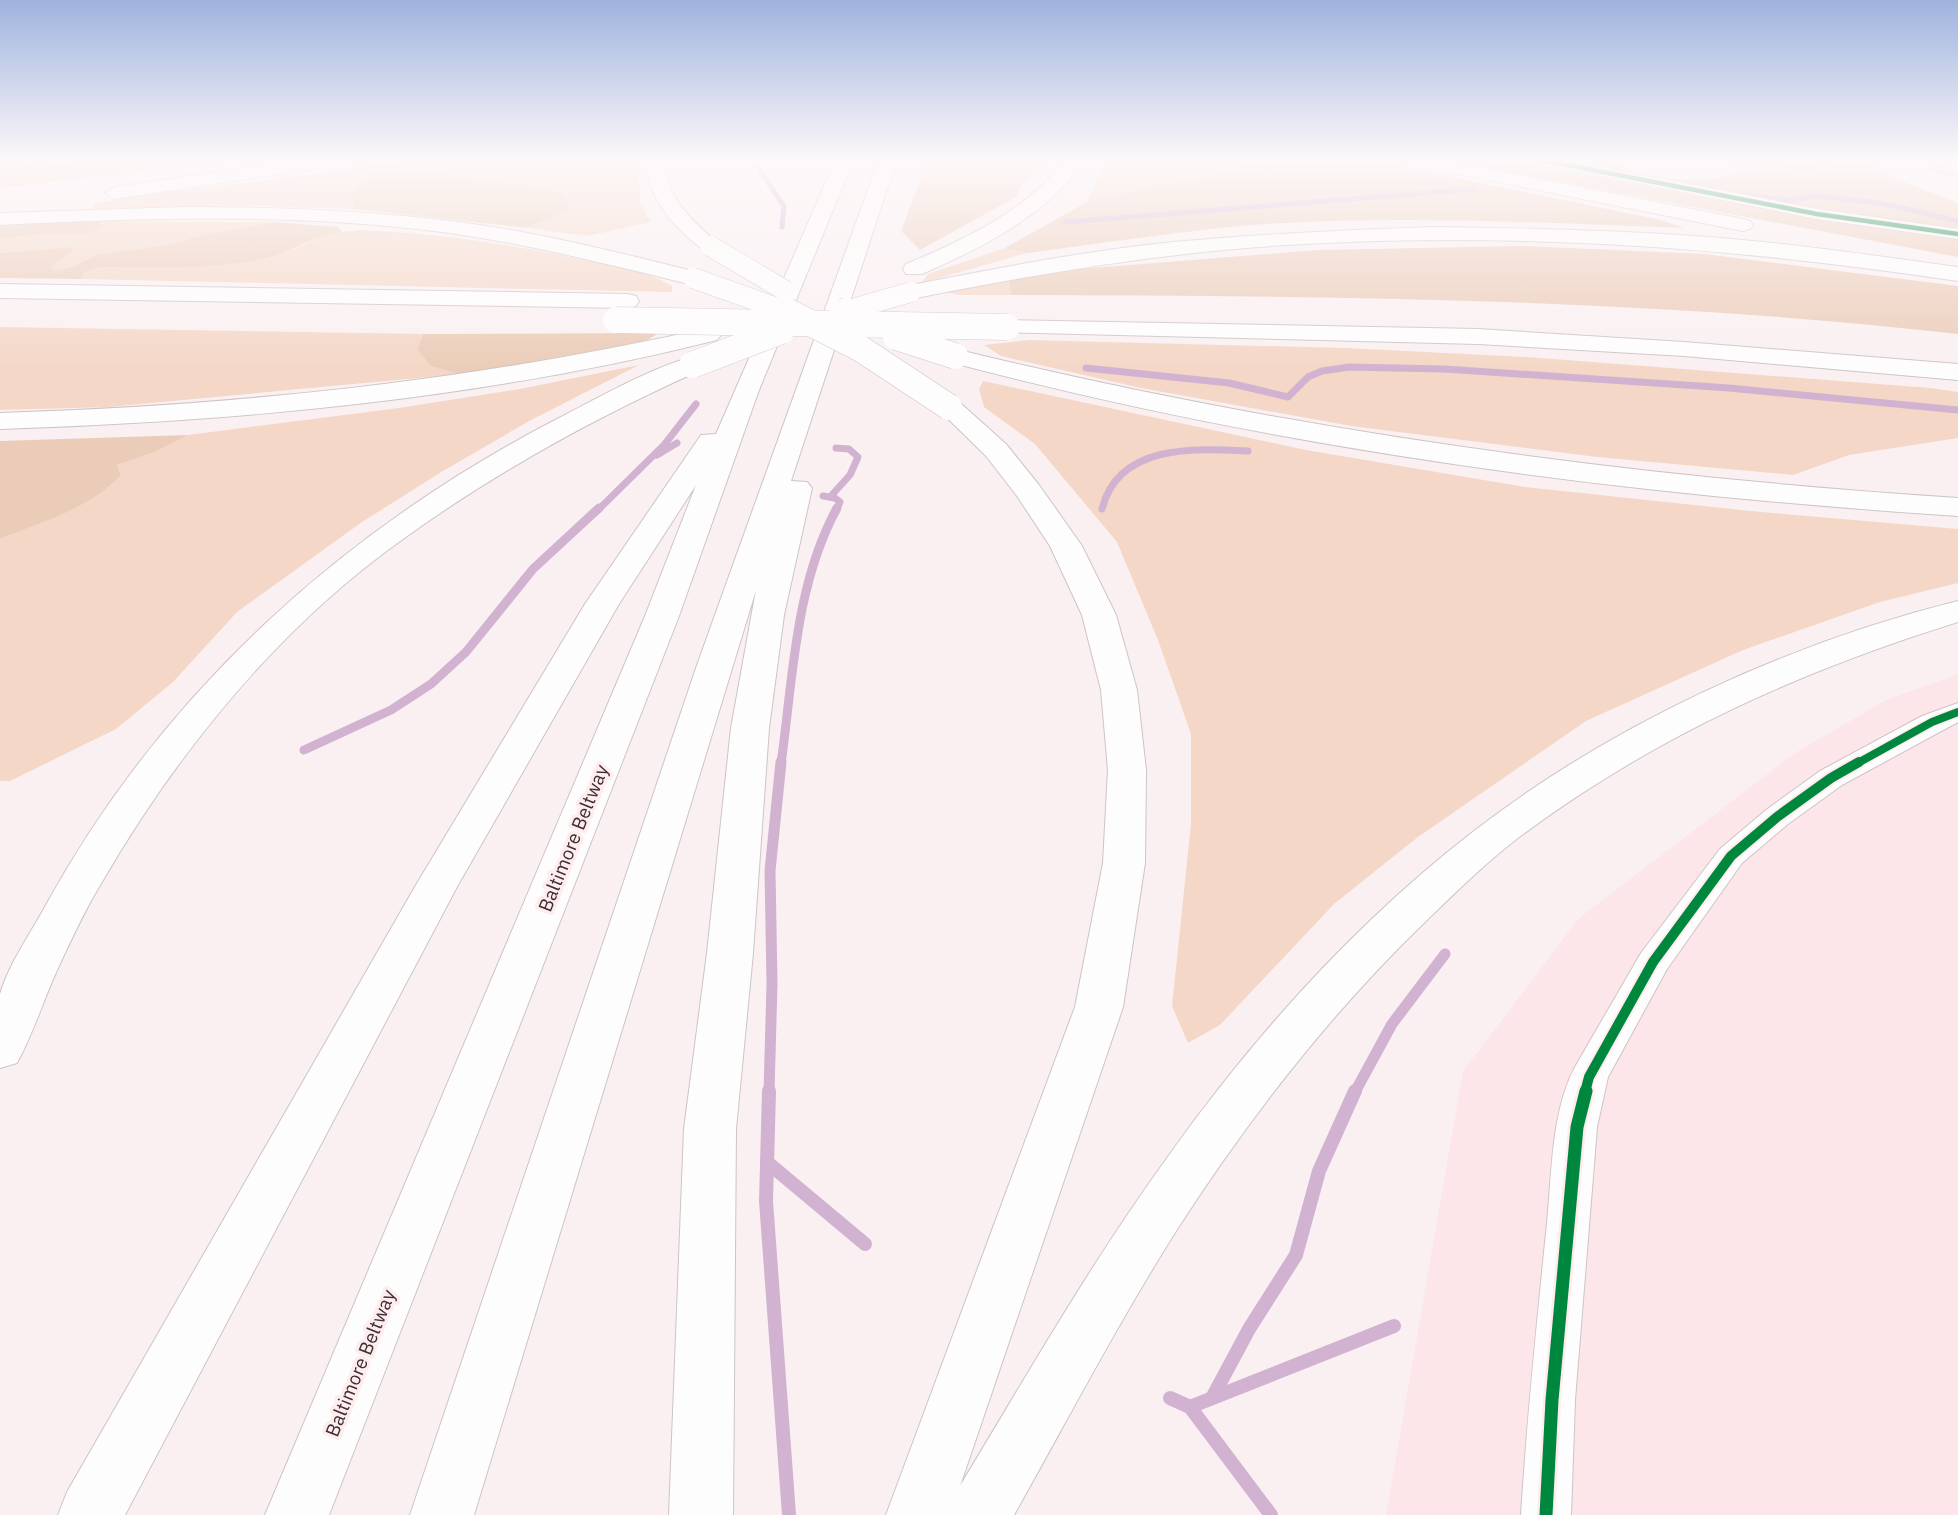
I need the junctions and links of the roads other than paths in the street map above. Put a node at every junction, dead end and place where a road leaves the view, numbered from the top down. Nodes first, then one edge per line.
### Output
1 (451, 230) edge
2 (688, 230) edge
3 (815, 230) edge
4 (863, 230) edge
5 (993, 230) edge
6 (1768, 230) edge
7 (1928, 230) edge
8 (1958, 234) edge
9 (1958, 267) edge
10 (1958, 274) edge
11 (912, 280) junction
12 (0, 291) edge
13 (0, 310) edge
14 (622, 310) junction
15 (1008, 317) junction
16 (829, 324) junction
17 (700, 350) junction
18 (1958, 350) edge
19 (1958, 372) edge
20 (746, 390) junction
21 (0, 421) edge
22 (1958, 507) edge
23 (1958, 611) edge
24 (1958, 712) edge
25 (0, 1050) edge
26 (90, 1515) edge
27 (298, 1515) edge
28 (442, 1515) edge
29 (701, 1515) edge
30 (918, 1515) edge
31 (979, 1515) edge
32 (1546, 1515) edge

1 - 30 highway, bridge
2 - 22 highway, bridge
3 - 20 highway, Baltimore Beltway
4 - 16 highway
5 - 11 highway
6 - 9 highway
7 - 8 street
10 - 11 highway
11 - 17 highway, bridge
11 - 17 highway, bridge
12 - 14 highway
13 - 14 highway
14 - 15 highway, bridge
15 - 18 highway
15 - 19 highway
16 - 28 highway
16 - 29 highway
17 - 21 highway
17 - 25 highway
20 - 26 highway
20 - 27 highway, Baltimore Beltway
23 - 31 highway
24 - 32 street

